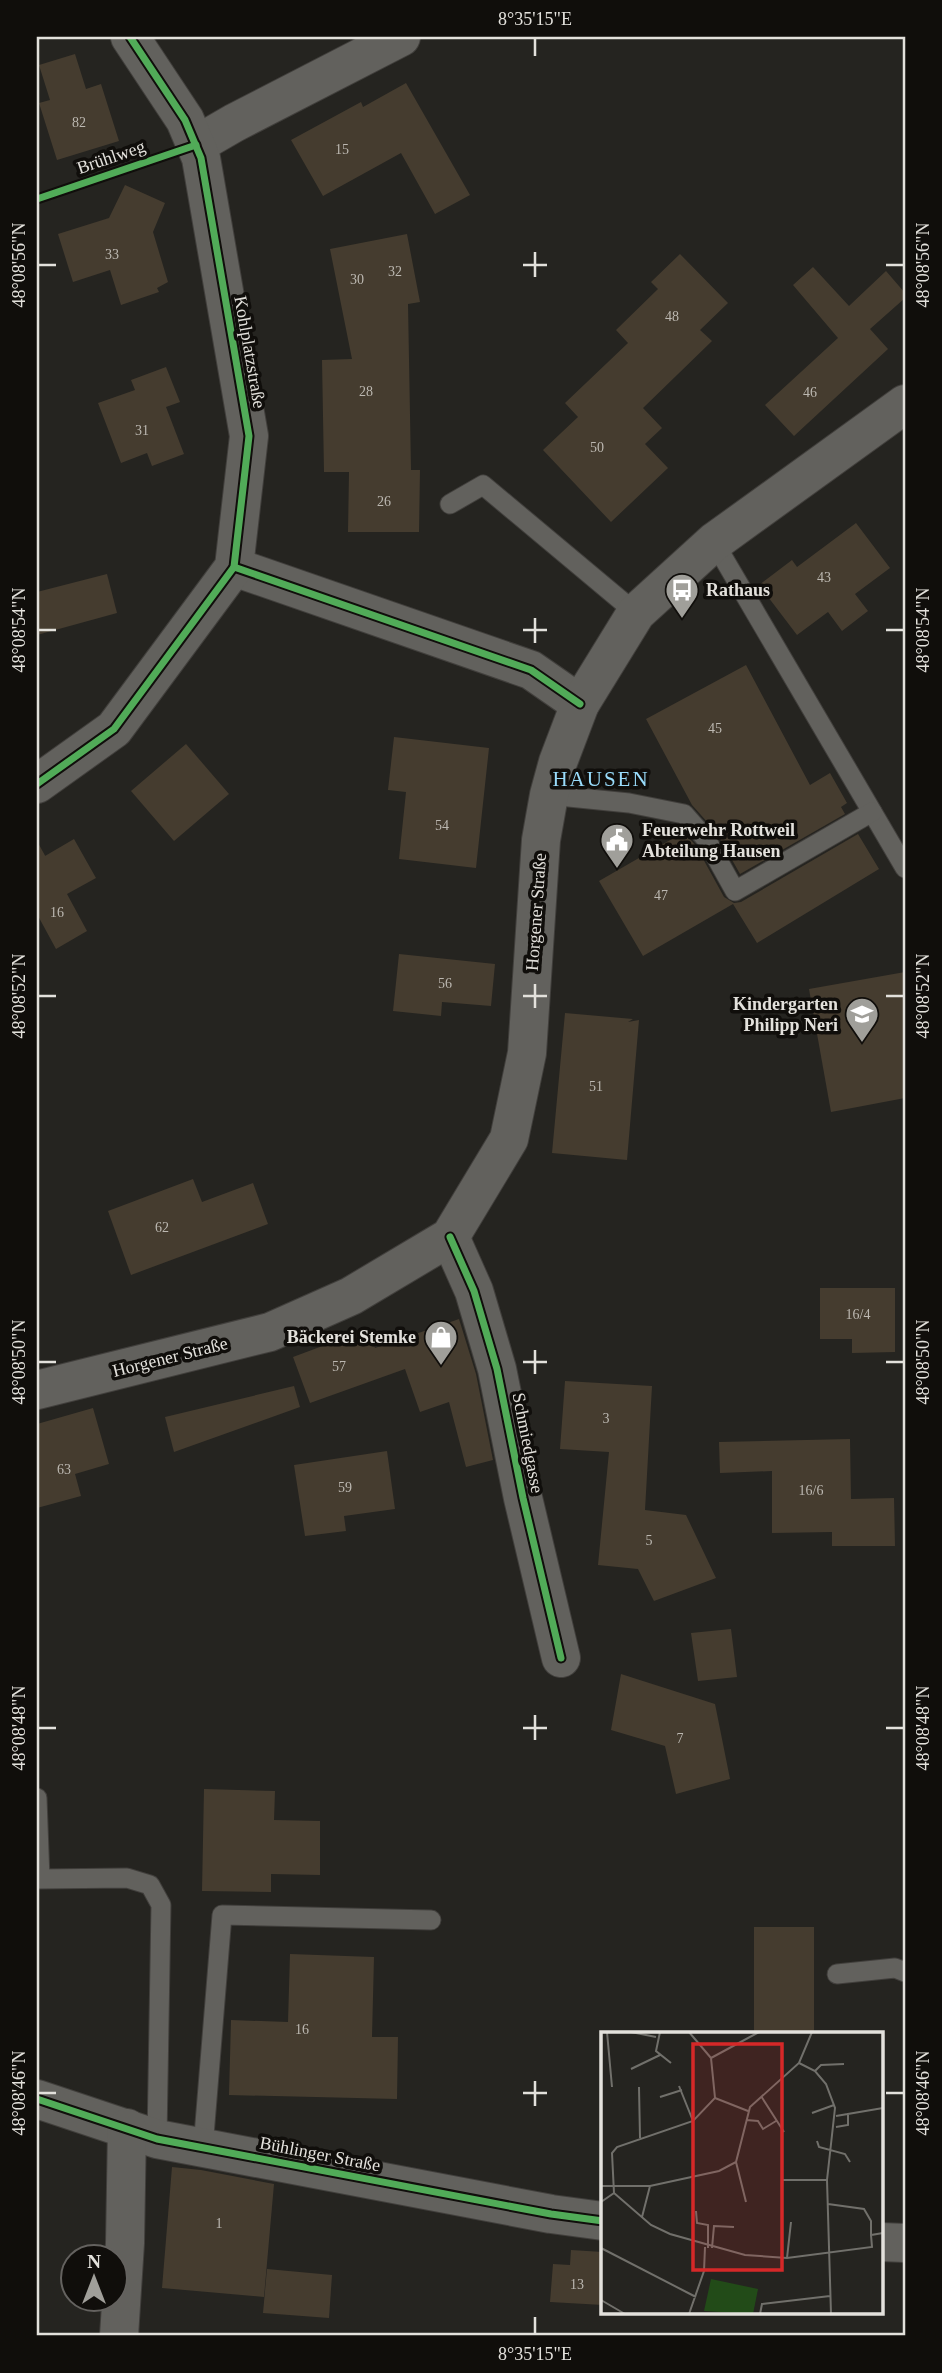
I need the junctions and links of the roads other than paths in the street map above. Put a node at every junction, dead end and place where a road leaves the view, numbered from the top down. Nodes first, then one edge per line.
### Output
1 (130, 37) edge
2 (401, 37) edge
3 (196, 145) junction
4 (905, 404) edge
5 (450, 504) dead end
6 (714, 542) junction
7 (234, 567) junction
8 (636, 613) junction
9 (580, 704) junction
10 (37, 784) edge
11 (549, 795) junction
12 (872, 811) junction
13 (905, 868) edge
14 (450, 1237) junction
15 (37, 1390) edge
16 (561, 1658) dead end
17 (37, 1798) edge
18 (431, 1920) dead end
19 (905, 1972) edge
20 (837, 1974) dead end
21 (37, 2099) edge
22 (142, 2133) junction
23 (203, 2148) junction
24 (601, 2221) edge
25 (883, 2242) edge
26 (905, 2243) edge
27 (119, 2336) edge

1 - 3 street, Kohlplatzstraße
2 - 3 street
3 - 7 street, Kohlplatzstraße
4 - 6 street, Horgener Straße
5 - 8 lane
6 - 8 street, Horgener Straße
6 - 12 lane
7 - 9 street
7 - 10 street, Kohlplatzstraße
8 - 9 street, Horgener Straße
9 - 11 street, Horgener Straße
11 - 12 lane
11 - 14 street, Horgener Straße
12 - 13 lane
14 - 15 street, Horgener Straße
14 - 16 street, Schmiedgasse
17 - 22 lane
18 - 23 lane
19 - 20 lane
21 - 22 street, Bühlinger Straße
22 - 23 street, Bühlinger Straße
22 - 27 street
23 - 24 street, Bühlinger Straße
25 - 26 street

